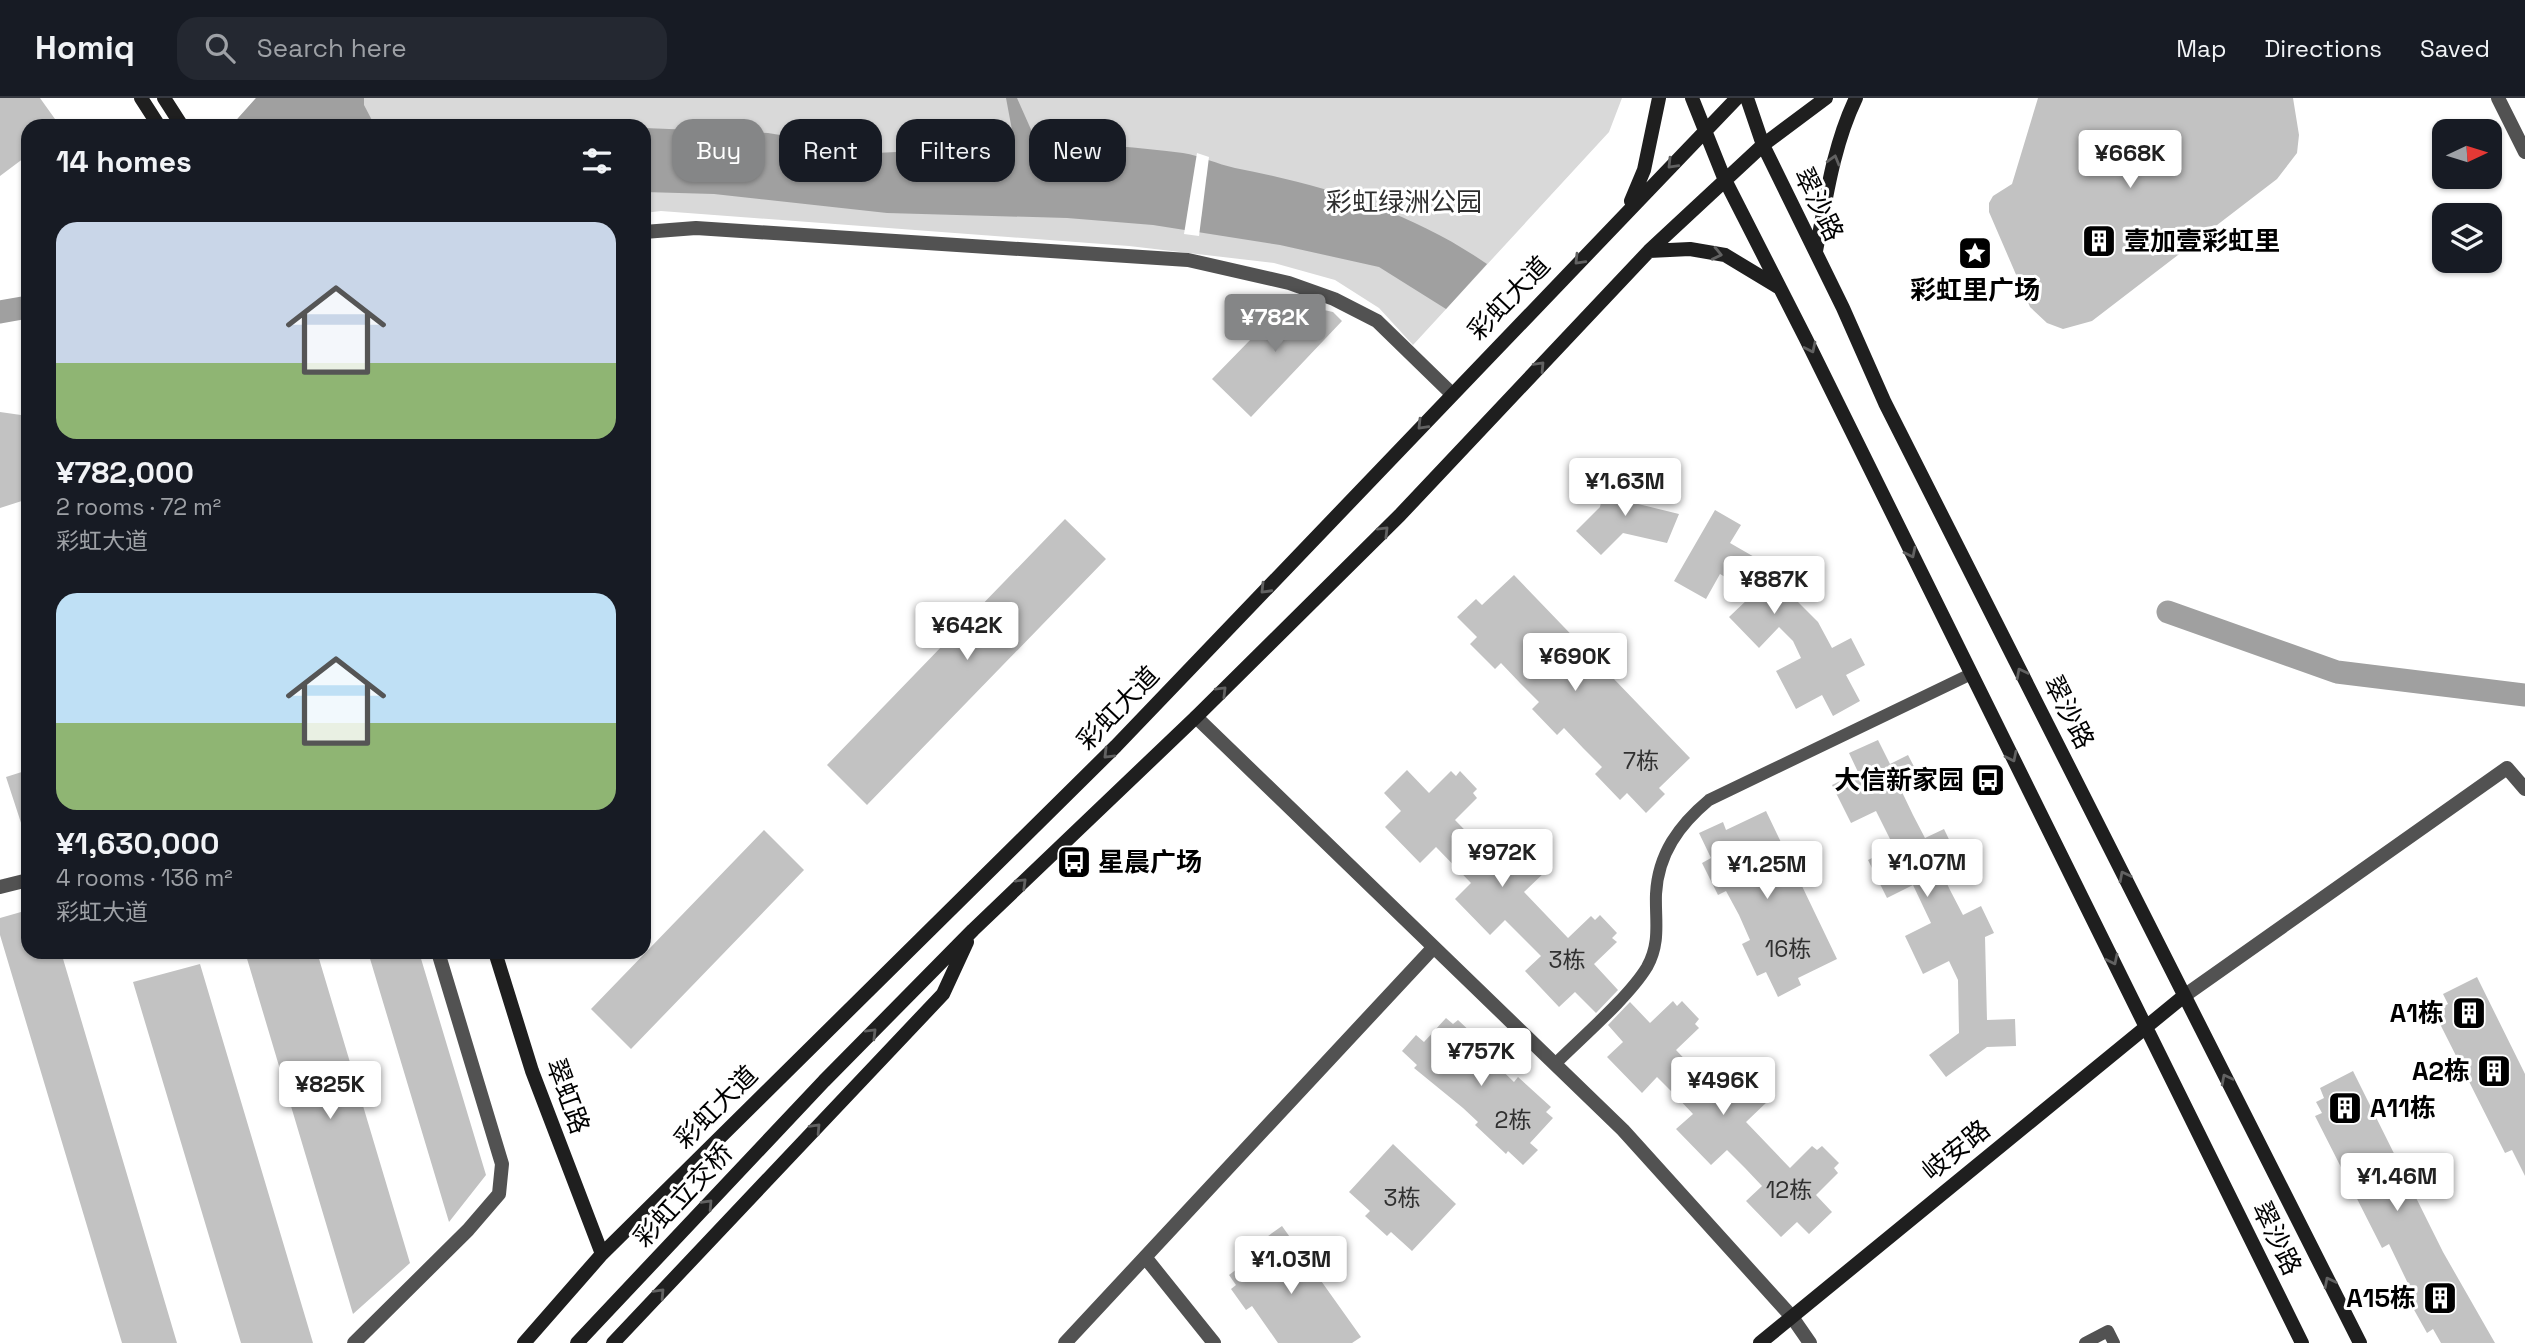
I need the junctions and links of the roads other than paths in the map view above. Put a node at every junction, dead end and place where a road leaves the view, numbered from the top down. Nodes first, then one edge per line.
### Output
1 (141, 98) edge
2 (164, 98) edge
3 (1659, 98) edge
4 (1692, 98) edge
5 (1737, 98) edge
6 (1747, 98) edge
7 (1826, 98) edge
8 (1856, 98) edge
9 (2498, 98) edge
10 (154, 119) edge
11 (178, 119) edge
12 (1704, 131) junction
13 (1763, 145) junction
14 (2525, 152) edge
15 (1724, 178) junction
16 (1627, 211) junction
17 (651, 231) edge
18 (1649, 251) junction
19 (1816, 251) junction
20 (1779, 288) junction
21 (1452, 394) junction
22 (1971, 674) junction
23 (1196, 717) junction
24 (2525, 789) edge
25 (21, 882) edge
26 (0, 887) edge
27 (973, 930) junction
28 (1434, 947) junction
29 (440, 959) edge
30 (497, 959) edge
31 (2184, 996) junction
32 (2145, 1026) junction
33 (1555, 1064) junction
34 (602, 1254) junction
35 (1145, 1257) junction
36 (1792, 1317) junction
37 (354, 1343) edge
38 (524, 1343) edge
39 (577, 1343) edge
40 (613, 1343) edge
41 (1065, 1343) edge
42 (1214, 1343) edge
43 (1760, 1343) edge
44 (1810, 1343) edge
45 (2085, 1343) edge
46 (2113, 1343) edge
47 (2302, 1343) edge
48 (2360, 1343) edge

1 - 10 main road
2 - 11 main road
3 - 16 main road
4 - 12 main road, 翠沙路
5 - 12 main road, 彩虹大道
6 - 13 main road, 翠沙路
7 - 13 main road
19 -> 8 main road
9 - 14 street
12 - 15 main road, 翠沙路
12 -> 16 main road, 彩虹大道
13 - 15 main road
13 - 19 main road, 翠沙路
15 - 18 main road
15 - 20 main road, 翠沙路
16 -> 21 main road, 彩虹大道
17 - 21 street
18 -> 20 main road
23 -> 18 main road
31 -> 19 main road, 翠沙路
20 -> 22 main road, 翠沙路
21 -> 34 main road, 彩虹大道
22 -> 32 main road, 翠沙路
22 - 33 lane
27 -> 23 main road
23 - 28 street
24 - 31 street
25 - 26 street
39 -> 27 main road, 彩虹立交桥
40 -> 27 main road
28 - 33 street
28 - 35 street
29 - 37 street
30 - 34 main road, 翠虹路
31 - 32 main road, 岐安路
48 -> 31 main road, 翠沙路
32 - 36 main road, 岐安路
32 - 47 main road, 翠沙路
33 - 36 street
34 - 38 main road, 彩虹大道
35 - 41 street
35 - 42 street
36 - 43 main road, 岐安路
36 - 44 street
45 - 46 lane

